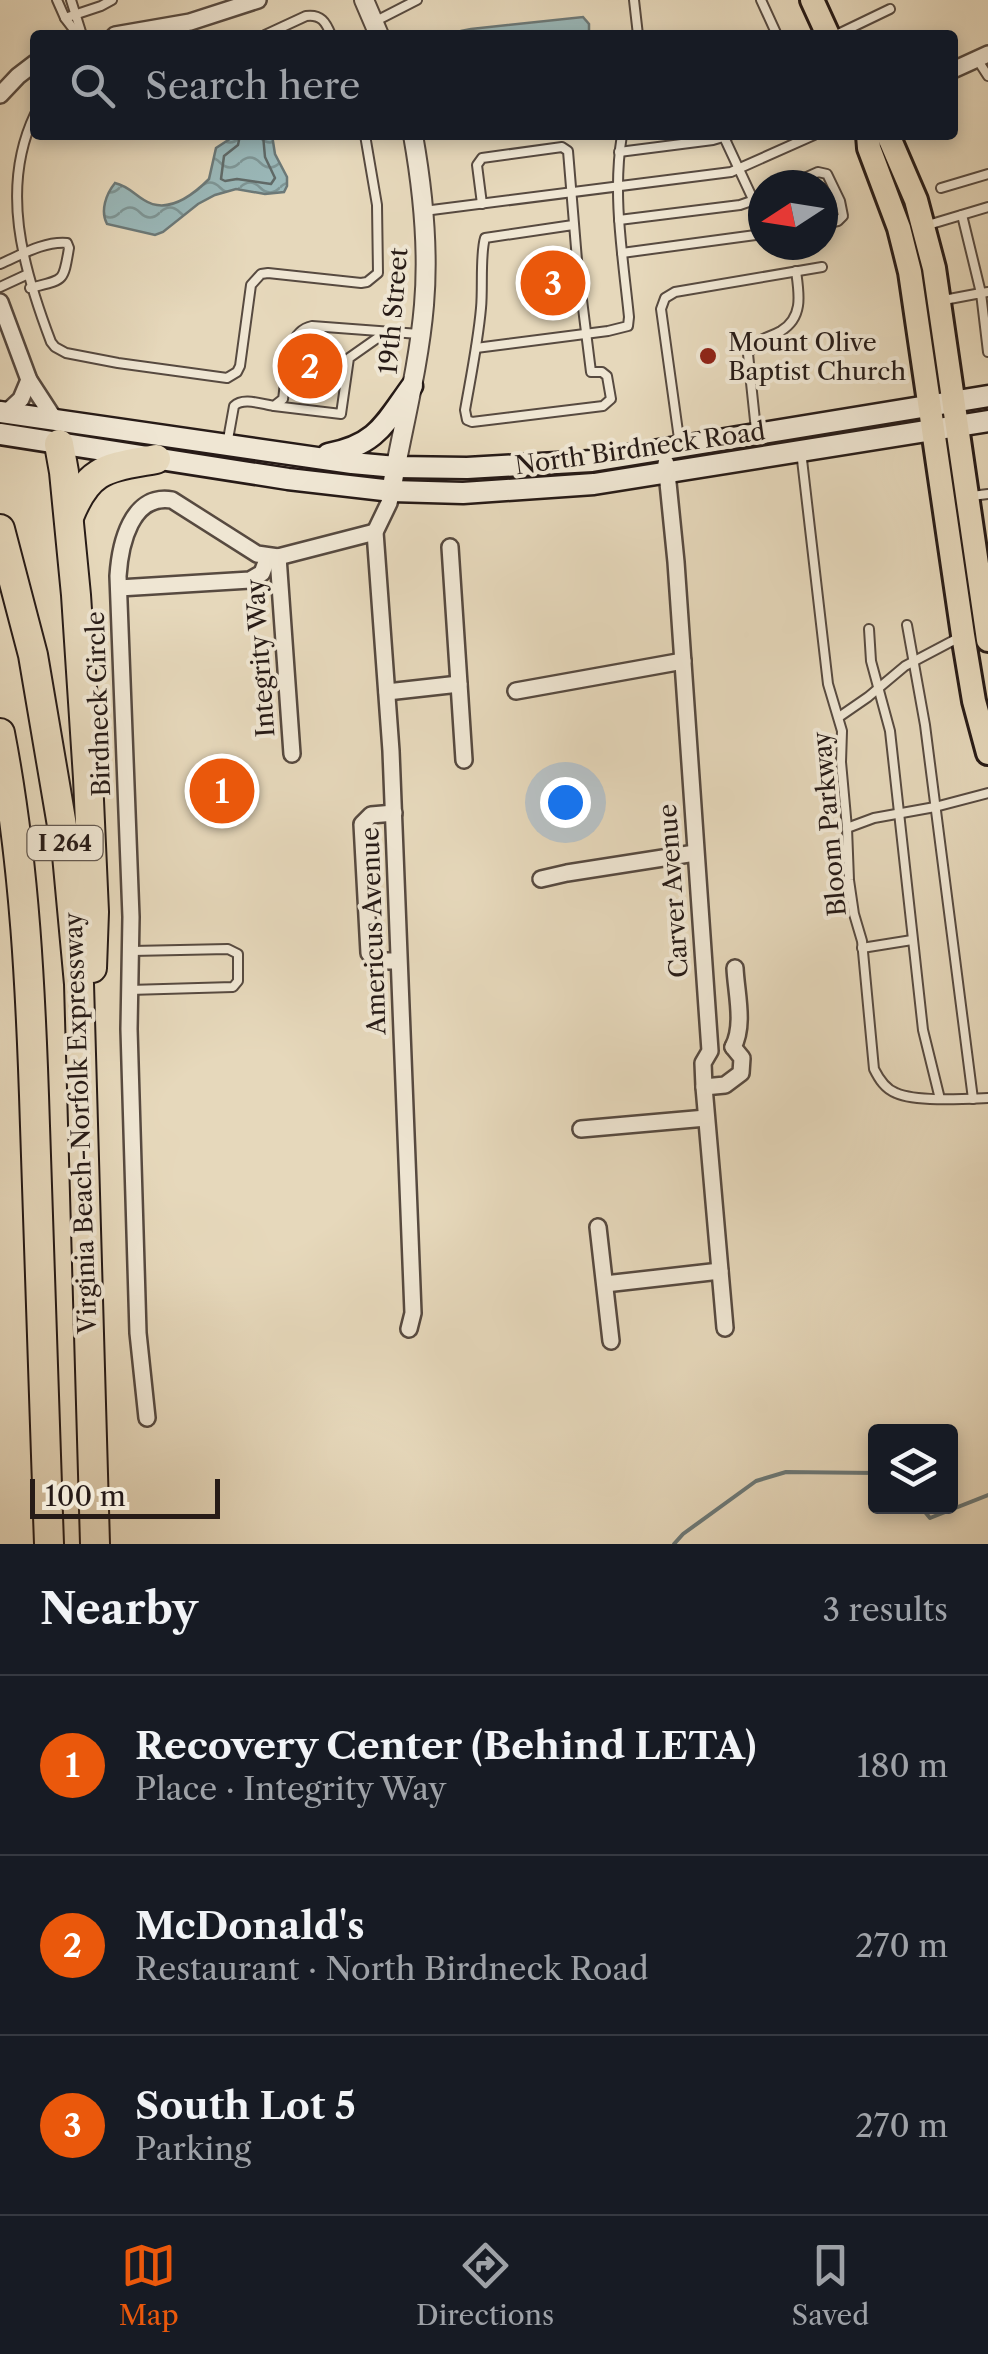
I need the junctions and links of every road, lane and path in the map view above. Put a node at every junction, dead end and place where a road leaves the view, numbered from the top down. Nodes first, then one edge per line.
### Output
1 (57, 0) edge
2 (71, 0) edge
3 (112, 0) edge
4 (258, 0) edge
5 (364, 0) edge
6 (417, 0) edge
7 (634, 0) edge
8 (761, 0) edge
9 (812, 0) edge
10 (890, 9) dead end
11 (76, 13) junction
12 (65, 18) junction
13 (377, 28) edge
14 (76, 30) edge
15 (79, 30) edge
16 (144, 30) edge
17 (277, 30) edge
18 (329, 30) edge
19 (637, 30) edge
20 (775, 30) edge
21 (826, 30) edge
22 (846, 30) edge
23 (982, 57) edge
24 (30, 67) edge
25 (958, 68) edge
26 (988, 76) edge
27 (0, 95) edge
28 (30, 121) edge
29 (367, 140) edge
30 (414, 140) edge
31 (621, 140) edge
32 (699, 140) edge
33 (728, 140) edge
34 (803, 140) edge
35 (868, 140) edge
36 (890, 140) edge
37 (13, 148) dead end
38 (619, 152) junction
39 (739, 170) junction
40 (988, 174) edge
41 (618, 186) junction
42 (941, 188) dead end
43 (748, 190) edge
44 (572, 193) junction
45 (838, 196) edge
46 (748, 203) edge
47 (482, 204) junction
48 (988, 207) edge
49 (424, 211) junction
50 (8, 214) dead end
51 (962, 215) junction
52 (619, 220) junction
53 (838, 221) edge
54 (574, 225) junction
55 (924, 227) junction
56 (748, 233) edge
57 (622, 254) junction
58 (18, 256) junction
59 (0, 264) edge
60 (822, 267) dead end
61 (796, 271) junction
62 (26, 275) junction
63 (0, 287) edge
64 (30, 288) junction
65 (984, 293) edge
66 (940, 301) junction
67 (0, 302) edge
68 (986, 317) edge
69 (386, 332) junction
70 (420, 334) junction
71 (586, 334) junction
72 (987, 339) edge
73 (476, 348) junction
74 (988, 352) edge
75 (29, 380) junction
76 (412, 386) junction
77 (988, 396) edge
78 (954, 401) junction
79 (930, 405) junction
80 (274, 406) junction
81 (3, 412) edge
82 (988, 421) edge
83 (958, 426) junction
84 (933, 429) junction
85 (57, 432) junction
86 (0, 434) edge
87 (756, 434) junction
88 (226, 445) junction
89 (672, 448) junction
90 (801, 451) junction
91 (308, 457) junction
92 (156, 458) junction
93 (396, 467) junction
94 (667, 474) junction
95 (392, 491) junction
96 (978, 495) edge
97 (68, 519) junction
98 (0, 529) edge
99 (374, 532) junction
100 (450, 547) dead end
101 (273, 557) junction
102 (119, 588) junction
103 (907, 626) dead end
104 (869, 629) dead end
105 (962, 636) junction
106 (988, 640) edge
107 (683, 661) junction
108 (913, 661) junction
109 (459, 684) junction
110 (880, 688) junction
111 (516, 691) dead end
112 (387, 692) junction
113 (839, 717) junction
114 (0, 733) edge
115 (988, 753) edge
116 (292, 754) dead end
117 (464, 760) dead end
118 (988, 793) edge
119 (936, 807) junction
120 (900, 812) junction
121 (394, 813) junction
122 (847, 828) junction
123 (696, 854) junction
124 (0, 861) edge
125 (541, 879) dead end
126 (912, 940) junction
127 (862, 948) junction
128 (130, 951) junction
129 (398, 961) junction
130 (735, 968) dead end
131 (129, 990) junction
132 (32, 1032) junction
133 (733, 1047) junction
134 (710, 1051) junction
135 (704, 1088) junction
136 (940, 1098) junction
137 (988, 1098) edge
138 (973, 1099) junction
139 (706, 1118) junction
140 (581, 1129) dead end
141 (86, 1164) junction
142 (598, 1227) dead end
143 (720, 1271) junction
144 (605, 1284) junction
145 (725, 1328) dead end
146 (409, 1329) dead end
147 (611, 1341) dead end
148 (147, 1418) dead end
149 (49, 1544) edge
150 (95, 1544) edge

1 - 12 lane
2 - 11 lane
3 - 11 lane
4 - 16 street
5 - 13 street
6 - 13 lane
7 - 19 lane
8 - 20 lane
9 - 21 main road
10 - 22 lane
11 - 12 lane
11 - 15 lane
12 - 14 lane
17 - 18 lane
23 - 25 street
23 - 26 lane
24 - 27 street
28 - 37 lane
29 - 64 lane
30 - 49 street, 19th Street
31 - 38 lane
32 - 38 lane
33 - 39 lane
34 - 39 lane
35 - 79 main road
36 - 55 main road
38 - 41 lane
39 - 41 lane
39 - 43 lane
40 - 42 lane
41 - 44 lane
41 - 52 lane
44 - 47 lane
44 - 47 lane
44 - 54 lane
45 - 53 lane
46 - 52 lane
47 - 49 lane
48 - 51 lane
49 - 70 street, 19th Street
50 - 58 lane
51 - 55 lane
51 - 65 lane
52 - 57 lane
54 - 71 lane
54 - 73 lane
55 - 66 main road
56 - 57 lane
57 - 71 lane
58 - 59 lane
58 - 62 lane
58 - 64 lane
60 - 61 lane
61 - 87 lane
61 - 89 lane
62 - 63 lane
62 - 64 lane
65 - 66 lane
65 - 68 lane
66 - 78 main road
67 - 75 street
68 - 72 lane
69 - 70 lane
69 - 80 lane
69 - 80 lane
70 - 76 street, 19th Street
71 - 73 lane
71 - 73 lane
72 - 74 lane
75 - 81 street
75 - 85 street
76 - 91 main road
76 - 93 street, 19th Street
77 - 78 main road, North Birdneck Road
78 - 79 main road, North Birdneck Road
78 - 83 main road
79 - 84 main road
79 - 87 main road, North Birdneck Road
80 - 88 lane
81 - 85 main road, North Birdneck Road
82 - 83 main road, North Birdneck Road
83 - 84 main road, North Birdneck Road
83 - 96 main road
84 - 90 main road, North Birdneck Road
84 - 105 main road
85 - 86 main road, North Birdneck Road
85 - 88 main road, North Birdneck Road
85 - 92 main road, North Birdneck Road
85 - 97 highway
87 - 89 main road, North Birdneck Road
88 - 91 main road, North Birdneck Road
89 - 93 main road, North Birdneck Road
89 - 94 street, Carver Avenue
90 - 94 main road, North Birdneck Road
90 - 113 lane, Bloom Parkway
91 - 93 main road, North Birdneck Road
92 - 95 main road, North Birdneck Road
92 - 97 highway
93 - 95 street, 19th Street
94 - 95 main road, North Birdneck Road
94 - 107 street, Carver Avenue
95 - 99 street
96 - 106 main road
97 - 141 highway
98 - 141 highway, Virginia Beach-Norfolk Expressway / I 264
99 - 101 street, Birdneck Circle
99 - 112 street, Americus Avenue
100 - 109 street
101 - 102 street, Birdneck Circle
101 - 102 street, Birdneck Circle
101 - 116 street, Integrity Way
102 - 128 street, Birdneck Circle
103 - 108 lane
104 - 110 lane
105 - 108 lane
105 - 115 main road
107 - 111 street
107 - 123 street, Carver Avenue
108 - 110 lane
108 - 119 lane
109 - 112 street
109 - 117 street
110 - 113 lane
110 - 120 lane
112 - 121 street, Americus Avenue
113 - 122 lane, Bloom Parkway
114 - 132 highway, Virginia Beach-Norfolk Expressway / I 264
118 - 119 lane
119 - 120 lane
119 - 138 lane
120 - 122 lane
120 - 126 lane
121 - 129 street, Americus Avenue
121 - 129 street
122 - 127 lane, Bloom Parkway
123 - 125 street
123 - 134 street, Carver Avenue
124 - 132 highway
126 - 127 lane
126 - 136 lane
127 - 136 lane, Bloom Parkway
128 - 131 street, Birdneck Circle
128 - 131 lane
129 - 146 street, Americus Avenue
130 - 133 street
131 - 148 street, Birdneck Circle
132 - 149 highway, Virginia Beach-Norfolk Expressway / I 264
133 - 134 street
133 - 135 street
134 - 135 street, Carver Avenue
135 - 139 street, Carver Avenue
136 - 138 lane, Bloom Parkway
137 - 138 lane, Bloom Parkway
139 - 140 street
139 - 143 street, Carver Avenue
141 - 150 highway, Virginia Beach-Norfolk Expressway / I 264
142 - 144 street
143 - 144 street
143 - 145 street, Carver Avenue
144 - 147 street

